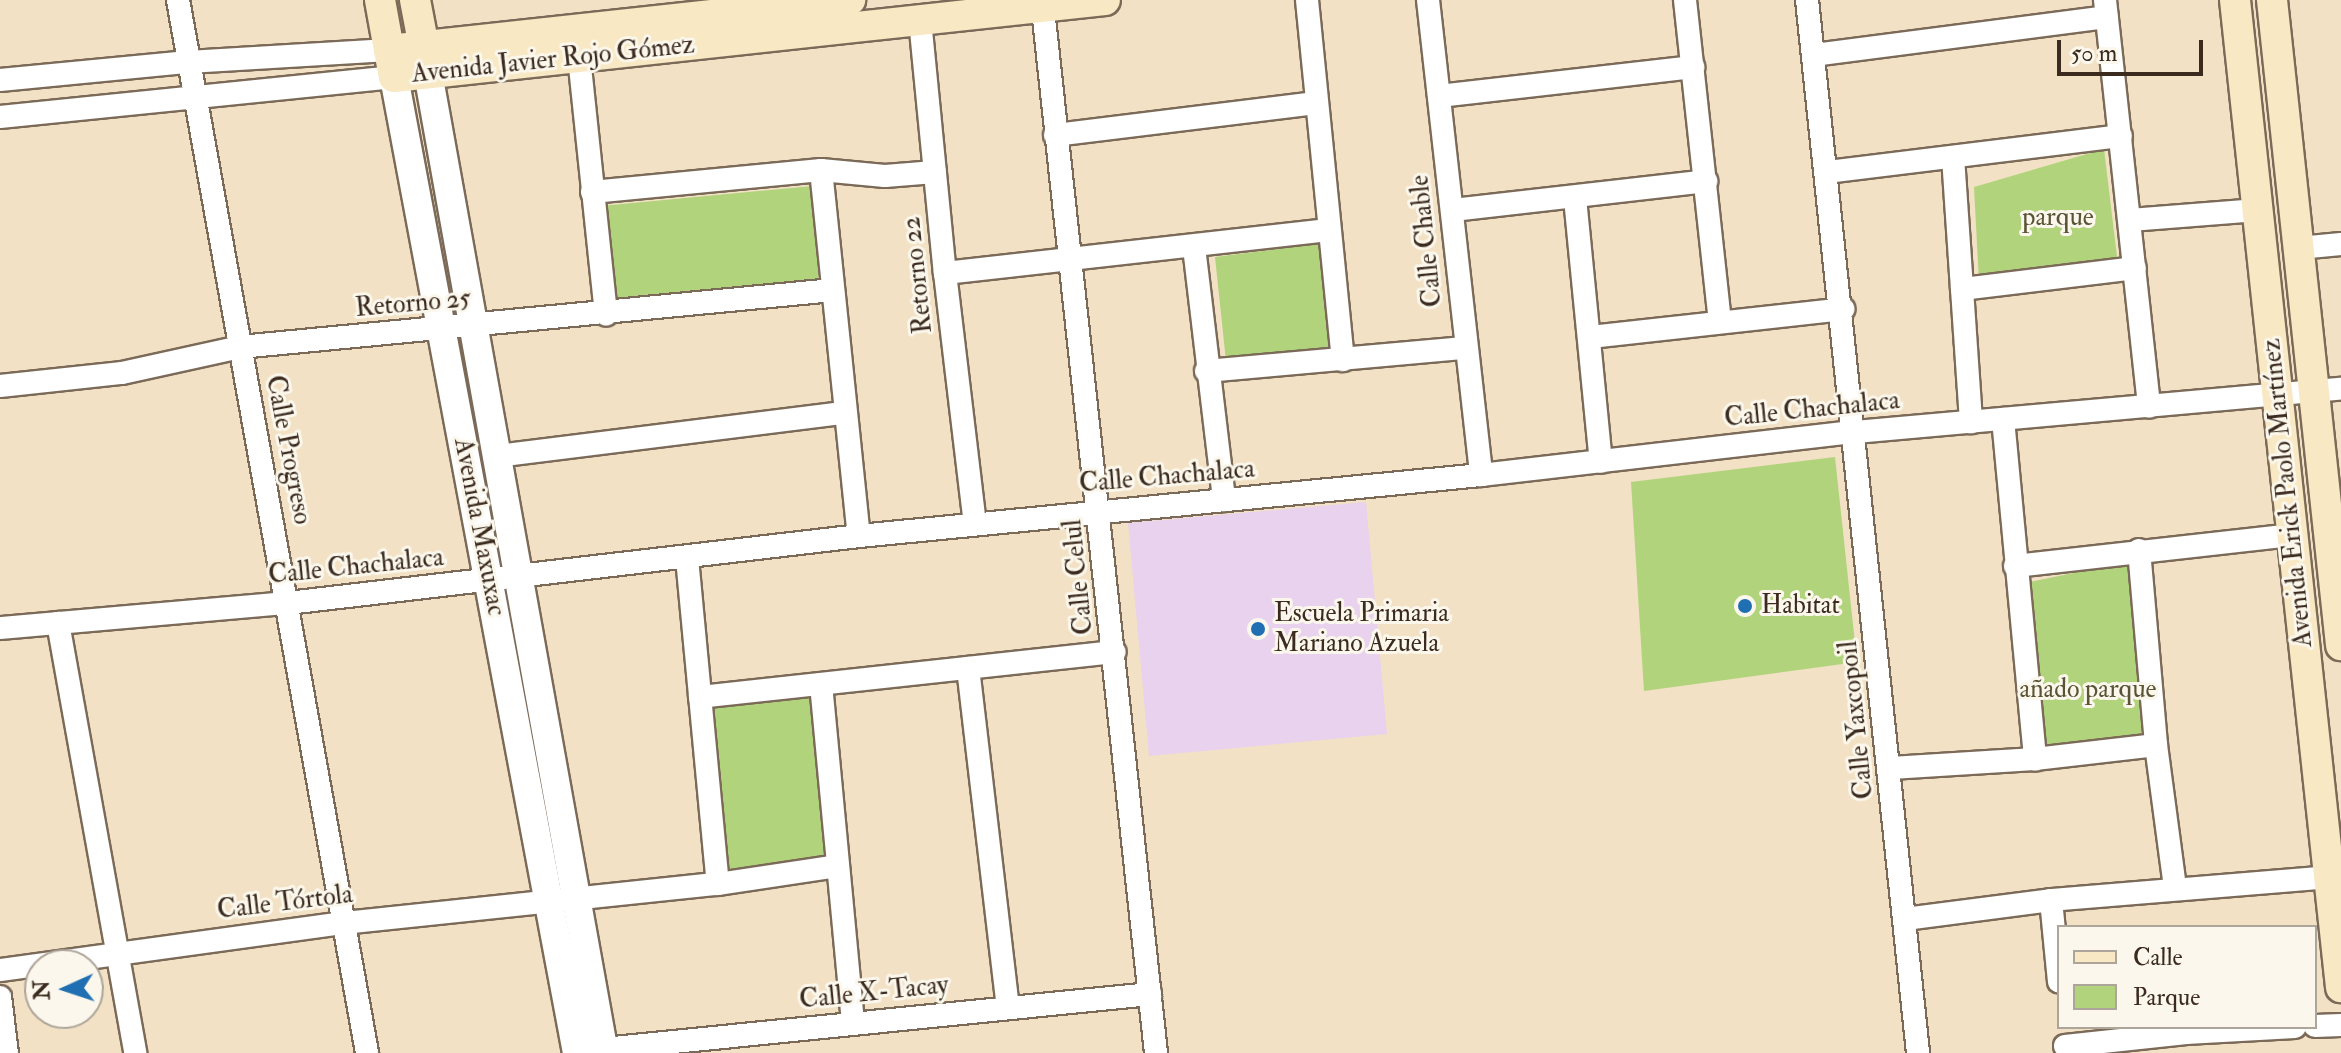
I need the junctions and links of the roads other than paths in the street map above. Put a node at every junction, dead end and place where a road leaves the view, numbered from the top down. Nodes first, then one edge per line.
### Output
1 (178, 0) edge
2 (380, 0) edge
3 (415, 0) edge
4 (850, 0) edge
5 (1105, 0) edge
6 (1307, 0) edge
7 (1428, 0) edge
8 (1685, 0) edge
9 (1807, 0) edge
10 (2235, 0) edge
11 (2272, 0) edge
12 (1043, 3) edge
13 (2106, 8) edge
14 (752, 16) edge
15 (920, 20) junction
16 (1814, 55) junction
17 (579, 57) junction
18 (426, 60) junction
19 (188, 62) junction
20 (392, 63) junction
21 (1693, 67) junction
22 (0, 80) edge
23 (193, 95) junction
24 (1439, 96) junction
25 (1315, 103) junction
26 (0, 117) edge
27 (1055, 135) junction
28 (2121, 136) junction
29 (1953, 157) junction
30 (821, 170) junction
31 (446, 171) junction
32 (935, 172) junction
33 (1827, 172) junction
34 (413, 178) junction
35 (1706, 181) junction
36 (592, 192) junction
37 (1575, 198) junction
38 (1453, 210) junction
39 (2258, 210) junction
40 (2130, 220) junction
41 (1329, 230) junction
42 (2341, 244) edge
43 (1194, 247) junction
44 (2299, 248) junction
45 (1069, 261) junction
46 (2135, 268) junction
47 (945, 273) junction
48 (1962, 289) junction
49 (833, 290) junction
50 (1843, 309) junction
51 (606, 315) junction
52 (1720, 322) junction
53 (474, 327) junction
54 (441, 329) junction
55 (1590, 337) junction
56 (240, 347) junction
57 (1465, 348) junction
58 (1343, 360) junction
59 (1206, 371) junction
60 (0, 386) edge
61 (2327, 390) edge
62 (2278, 394) junction
63 (2149, 407) junction
64 (844, 413) junction
65 (2003, 419) junction
66 (1971, 422) junction
67 (1855, 432) junction
68 (497, 456) junction
69 (1601, 462) junction
70 (1481, 475) junction
71 (1224, 500) junction
72 (1099, 512) junction
73 (975, 523) junction
74 (2293, 535) junction
75 (859, 536) junction
76 (2139, 550) junction
77 (687, 558) junction
78 (2015, 566) junction
79 (519, 575) junction
80 (489, 580) junction
81 (288, 603) junction
82 (58, 623) junction
83 (0, 628) edge
84 (2341, 645) edge
85 (1115, 652) junction
86 (968, 668) junction
87 (821, 684) junction
88 (700, 697) junction
89 (2156, 745) junction
90 (2035, 759) junction
91 (1891, 768) junction
92 (838, 866) junction
93 (2335, 876) edge
94 (718, 884) junction
95 (2175, 888) junction
96 (2051, 900) junction
97 (563, 901) junction
98 (1905, 919) junction
99 (344, 923) junction
100 (115, 952) junction
101 (2057, 962) edge
102 (0, 970) edge
103 (2341, 987) edge
104 (1150, 994) junction
105 (0, 997) edge
106 (1008, 1008) junction
107 (853, 1023) junction
108 (2341, 1025) edge
109 (2317, 1026) edge
110 (2282, 1029) edge
111 (2065, 1042) edge
112 (764, 1043) edge
113 (2187, 1043) edge
114 (595, 1052) edge
115 (7, 1053) edge
116 (135, 1053) edge
117 (367, 1053) edge
118 (1156, 1053) edge
119 (1918, 1053) edge

1 - 19 street, Calle Progreso
2 - 20 main road, Avenida Maxuxac
3 - 18 main road, Avenida Maxuxac
4 - 14 main road, Avenida Javier Rojo Gómez
5 - 12 main road, Avenida Javier Rojo Gómez
6 - 25 street
7 - 24 street, Calle Chable
8 - 21 street
9 - 16 street, Calle Yaxcopoil
10 - 39 main road, Avenida Erick Paolo Martínez
11 - 44 main road, Avenida Erick Paolo Martínez
12 - 15 main road, Avenida Javier Rojo Gómez
12 - 27 street, Calle Celul
13 - 16 street
13 - 28 street
14 - 15 main road, Avenida Javier Rojo Gómez
14 - 17 main road, Avenida Javier Rojo Gómez
14 - 18 main road, Avenida Javier Rojo Gómez
15 - 32 street, Retorno 22
16 - 33 street, Calle Yaxcopoil
17 - 18 main road, Avenida Javier Rojo Gómez
17 - 36 street
18 - 20 main road, Avenida Javier Rojo Gómez
18 - 31 street, Avenida Maxuxac
19 - 20 street, Avenida Javier Rojo Gómez
19 - 22 street, Avenida Javier Rojo Gómez
19 - 23 street, Calle Progreso
20 - 23 street, Avenida Javier Rojo Gómez
20 - 34 street, Avenida Maxuxac
21 - 24 street
21 - 35 street
23 - 26 street, Avenida Javier Rojo Gómez
23 - 56 street, Calle Progreso
24 - 38 street, Calle Chable
25 - 27 street
25 - 41 street
27 - 45 street, Calle Celul
28 - 29 street
28 - 40 street
29 - 33 street
29 - 48 street
30 - 32 street
30 - 36 street
30 - 49 street
31 - 34 street
31 - 53 street, Avenida Maxuxac
32 - 47 street, Retorno 22
33 - 50 street, Calle Yaxcopoil
34 - 54 street, Avenida Maxuxac
35 - 37 street
35 - 52 street
36 - 51 street
37 - 38 street
37 - 55 street
38 - 57 street, Calle Chable
39 - 40 street
39 - 62 main road, Avenida Erick Paolo Martínez
40 - 46 street
41 - 43 street
41 - 58 street
42 - 44 street
43 - 45 street
43 - 59 street
44 - 61 main road, Avenida Erick Paolo Martínez
45 - 47 street
45 - 72 street, Calle Celul
46 - 48 street
46 - 63 street
47 - 73 street, Retorno 22
48 - 66 street
49 - 51 street, Retorno 25
49 - 64 street
50 - 52 street
50 - 67 street, Calle Yaxcopoil
51 - 53 street, Retorno 25
52 - 55 street
53 - 54 street, Retorno 25
53 - 68 street, Avenida Maxuxac
54 - 56 street, Retorno 25
54 - 80 street, Avenida Maxuxac
55 - 69 street
56 - 60 street, Retorno 25
56 - 81 street, Calle Progreso
57 - 58 street
57 - 70 street, Calle Chable
58 - 59 street
59 - 71 street
61 - 62 street, Calle Chachalaca
61 - 84 main road, Avenida Erick Paolo Martínez
62 - 63 street, Calle Chachalaca
62 - 74 main road, Avenida Erick Paolo Martínez
63 - 65 street, Calle Chachalaca
64 - 68 street
64 - 75 street
65 - 66 street, Calle Chachalaca
65 - 78 street
66 - 67 street, Calle Chachalaca
67 - 69 street, Calle Chachalaca
67 - 91 street, Calle Yaxcopoil
68 - 79 street, Avenida Maxuxac
69 - 70 street, Calle Chachalaca
70 - 71 street, Calle Chachalaca
71 - 72 street, Calle Chachalaca
72 - 73 street, Calle Chachalaca
72 - 85 street, Calle Celul
73 - 75 street, Calle Chachalaca
74 - 76 street
74 - 93 main road, Avenida Erick Paolo Martínez
75 - 77 street, Calle Chachalaca
76 - 78 street
76 - 89 street
77 - 79 street, Calle Chachalaca
77 - 88 street
78 - 90 street
79 - 80 street, Calle Chachalaca
79 - 97 street, Avenida Maxuxac
80 - 81 street, Calle Chachalaca
80 - 97 street, Avenida Maxuxac
81 - 82 street, Calle Chachalaca
81 - 99 street, Calle Progreso
82 - 83 street, Calle Chachalaca
82 - 100 street
85 - 86 street
85 - 104 street, Calle Celul
86 - 87 street
86 - 106 street
87 - 88 street
87 - 92 street
88 - 94 street
89 - 90 street
89 - 95 street
90 - 91 street
91 - 98 street, Calle Yaxcopoil
92 - 94 street, Calle Tórtola
92 - 107 street
93 - 95 street
93 - 103 main road, Avenida Erick Paolo Martínez
94 - 97 street, Calle Tórtola
95 - 96 street
96 - 98 street
96 - 101 street
97 - 99 street, Calle Tórtola
97 - 114 street, Avenida Maxuxac
98 - 119 street, Calle Yaxcopoil
99 - 100 street, Calle Tórtola
99 - 117 street, Calle Progreso
100 - 102 street, Calle Tórtola
100 - 116 street
104 - 106 street, Calle X-Tacay
104 - 118 street, Calle Celul
105 - 115 street
106 - 107 street, Calle X-Tacay
107 - 112 street, Calle X-Tacay
108 - 109 street
110 - 113 street
111 - 113 street
112 - 114 street, Calle X-Tacay

